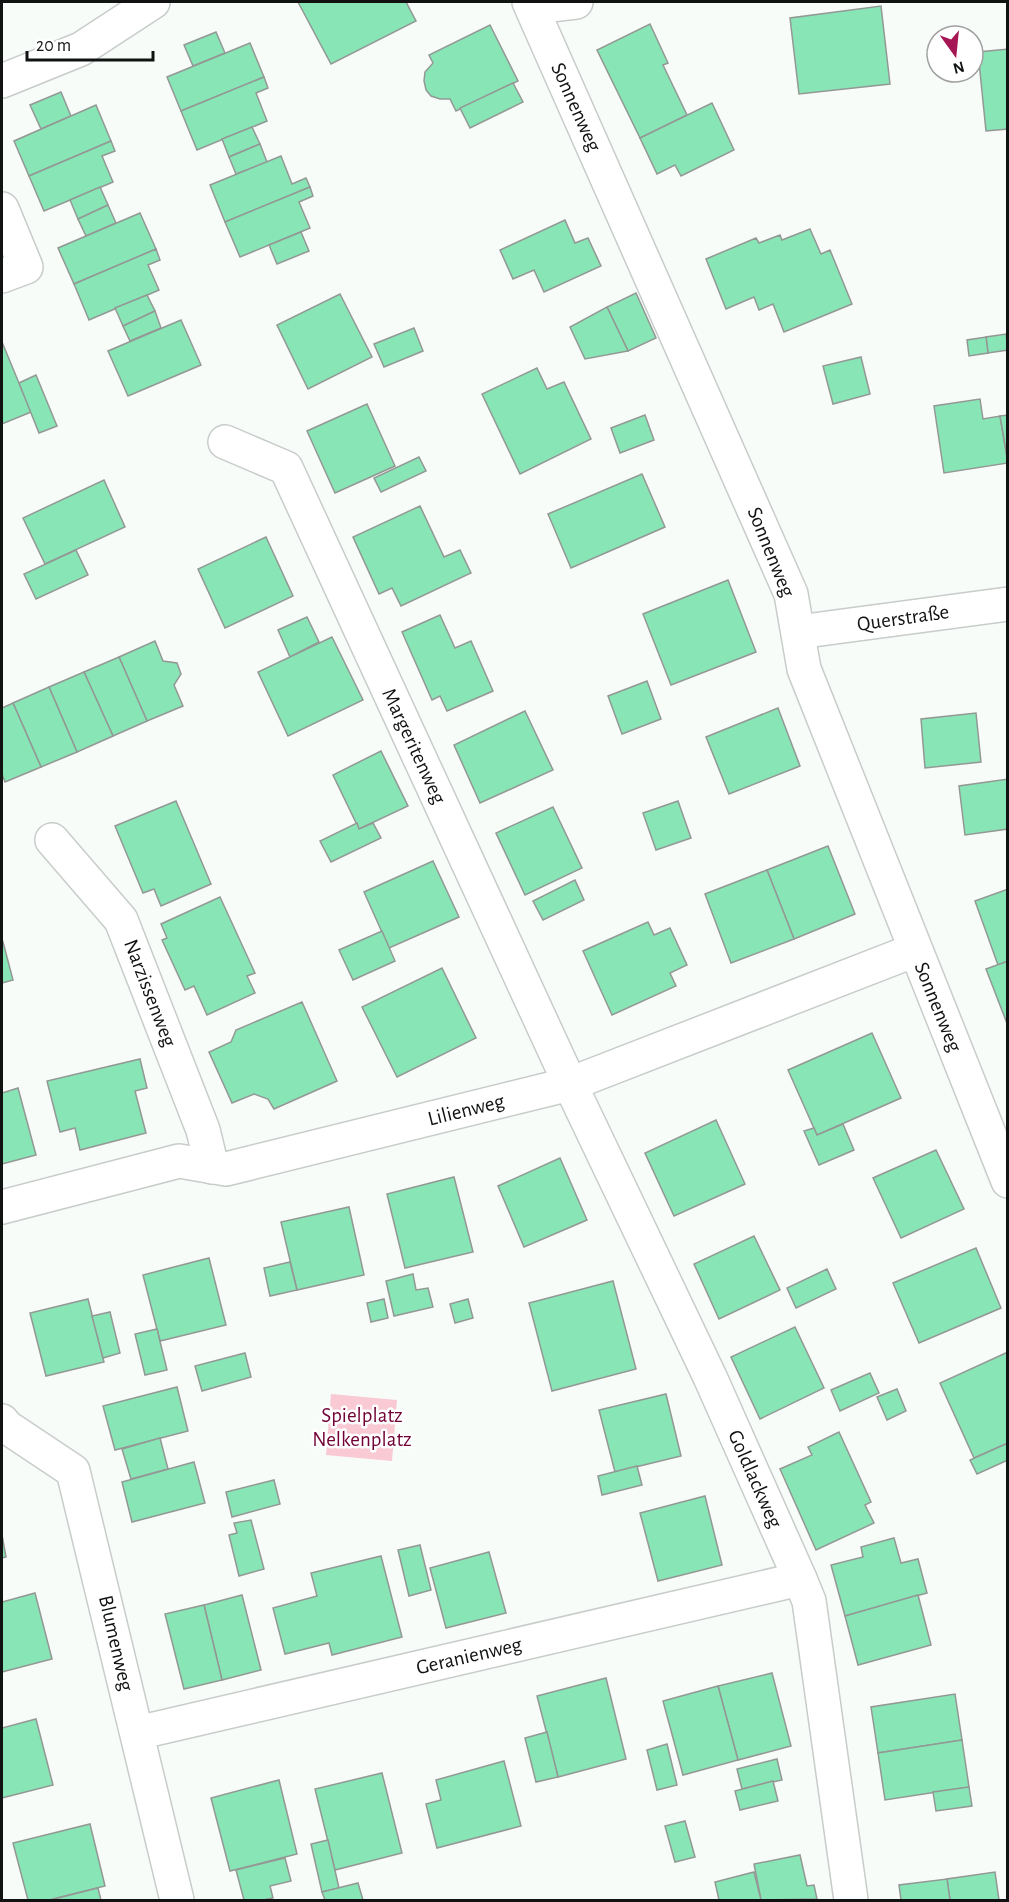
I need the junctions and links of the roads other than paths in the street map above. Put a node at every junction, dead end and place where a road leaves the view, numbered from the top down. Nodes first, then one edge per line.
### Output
1 (153, 2) edge
2 (576, 2) edge
3 (531, 4) edge
4 (2, 81) edge
5 (2, 209) edge
6 (2, 276) edge
7 (225, 442) dead end
8 (1008, 604) edge
9 (798, 632) junction
10 (52, 840) dead end
11 (915, 950) junction
12 (570, 1084) junction
13 (997, 1128) edge
14 (212, 1167) junction
15 (1008, 1181) edge
16 (2, 1207) edge
17 (2, 1421) edge
18 (800, 1579) junction
19 (137, 1733) junction
20 (177, 1900) edge
21 (851, 1900) edge

1 - 4 street
2 - 3 street
3 - 9 street, Sonnenweg
5 - 6 street
7 - 12 street, Margeritenweg
8 - 9 street, Querstraße
9 - 11 street, Sonnenweg
10 - 14 street, Narzissenweg
11 - 12 street, Lilienweg
11 - 13 street, Sonnenweg
12 - 14 street, Lilienweg
12 - 18 street, Goldlackweg
13 - 15 street, Sonnenweg
14 - 16 street, Lilienweg
17 - 19 street, Blumenweg
18 - 19 street, Geranienweg
18 - 21 street, Goldlackweg
19 - 20 street, Blumenweg

